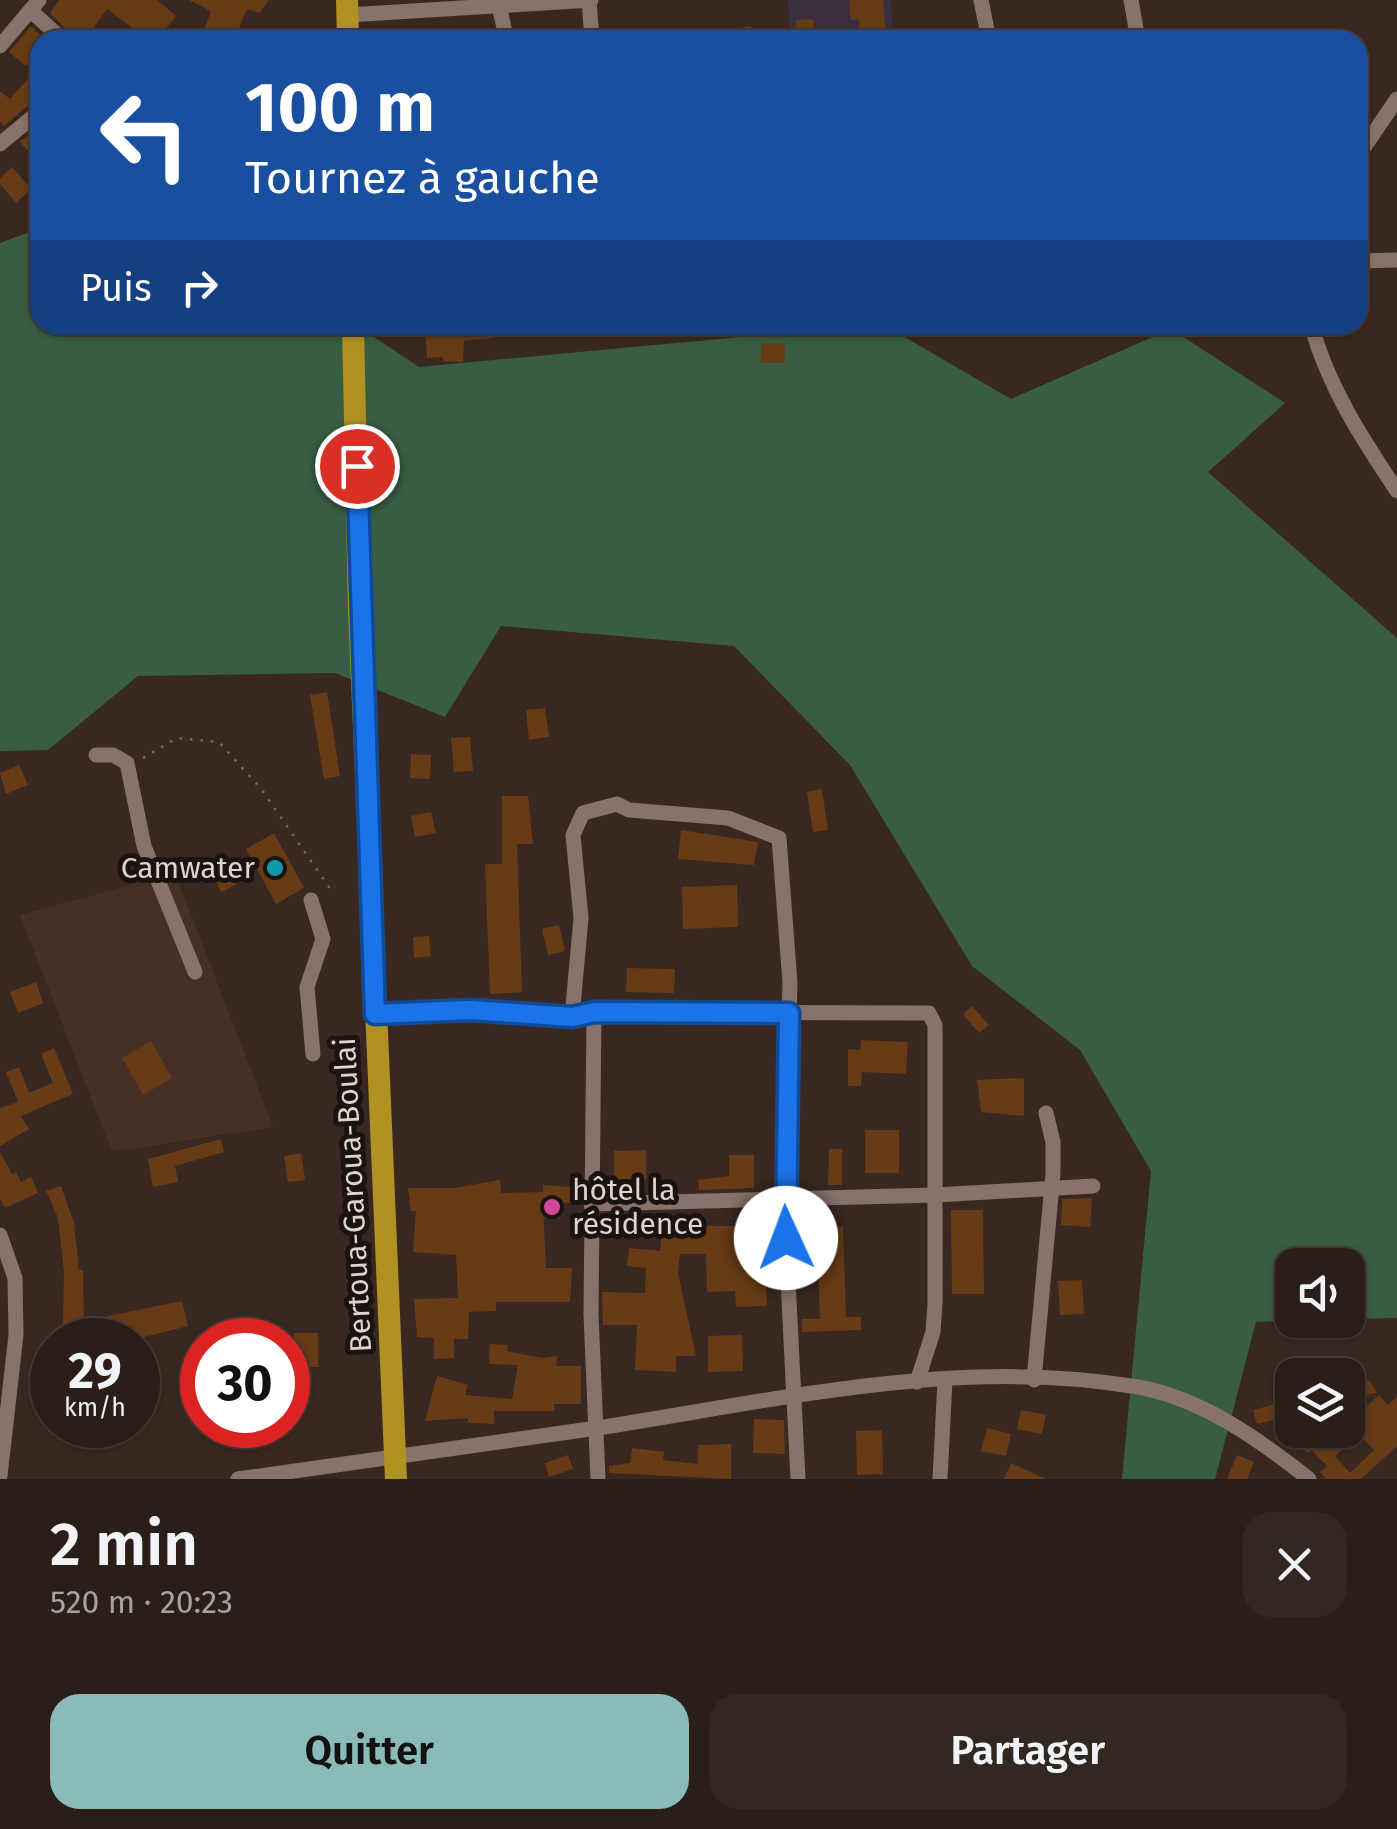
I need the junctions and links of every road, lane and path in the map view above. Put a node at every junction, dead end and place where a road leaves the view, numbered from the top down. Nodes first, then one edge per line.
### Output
1 (590, 0) edge
2 (981, 0) edge
3 (1131, 0) edge
4 (35, 6) edge
5 (406, 6) edge
6 (499, 6) junction
7 (348, 8) edge
8 (55, 30) edge
9 (505, 30) edge
10 (592, 30) edge
11 (988, 30) edge
12 (1136, 30) edge
13 (0, 46) edge
14 (1397, 100) edge
15 (30, 119) edge
16 (1368, 142) edge
17 (0, 144) edge
18 (1397, 260) edge
19 (1368, 261) edge
20 (353, 335) edge
21 (1314, 335) edge
22 (1397, 491) edge
23 (96, 755) dead end
24 (127, 763) junction
25 (332, 890) dead end
26 (310, 900) dead end
27 (194, 972) dead end
28 (594, 1012) junction
29 (789, 1013) junction
30 (375, 1014) junction
31 (572, 1017) junction
32 (313, 1054) dead end
33 (1046, 1113) dead end
34 (1092, 1186) dead end
35 (1052, 1189) junction
36 (936, 1196) junction
37 (784, 1200) junction
38 (591, 1204) junction
39 (0, 1234) edge
40 (7, 1274) edge
41 (945, 1380) junction
42 (1034, 1380) junction
43 (916, 1382) junction
44 (794, 1395) junction
45 (597, 1428) junction
46 (395, 1455) junction
47 (0, 1476) edge
48 (238, 1479) edge
49 (396, 1479) edge
50 (598, 1479) edge
51 (798, 1479) edge
52 (940, 1479) edge
53 (1310, 1479) edge

1 - 6 street
1 - 10 street
2 - 11 street
3 - 12 street
4 - 8 street
4 - 13 street
5 - 6 street
5 - 7 street
6 - 9 street
14 - 16 street
15 - 17 street
18 - 19 street
20 - 30 highway, Bertoua-Garoua-Boulai
21 - 22 street
23 - 24 street
24 - 25 path
24 - 27 street
26 - 32 street
28 - 29 street
28 - 31 street
28 - 38 street
29 - 31 street
29 - 36 street
29 - 37 street
30 - 31 street
30 - 46 highway, Bertoua-Garoua-Boulai
33 - 35 street
34 - 35 street
35 - 36 street
35 - 42 street
36 - 37 street
36 - 43 street
37 - 38 street
37 - 44 street
38 - 45 street
39 - 40 street
40 - 47 street
41 - 42 street
41 - 43 street
41 - 52 street
42 - 53 street
43 - 44 street
44 - 45 street
44 - 51 street
45 - 46 street
45 - 50 street
46 - 48 street
46 - 49 highway, Bertoua-Garoua-Boulai

